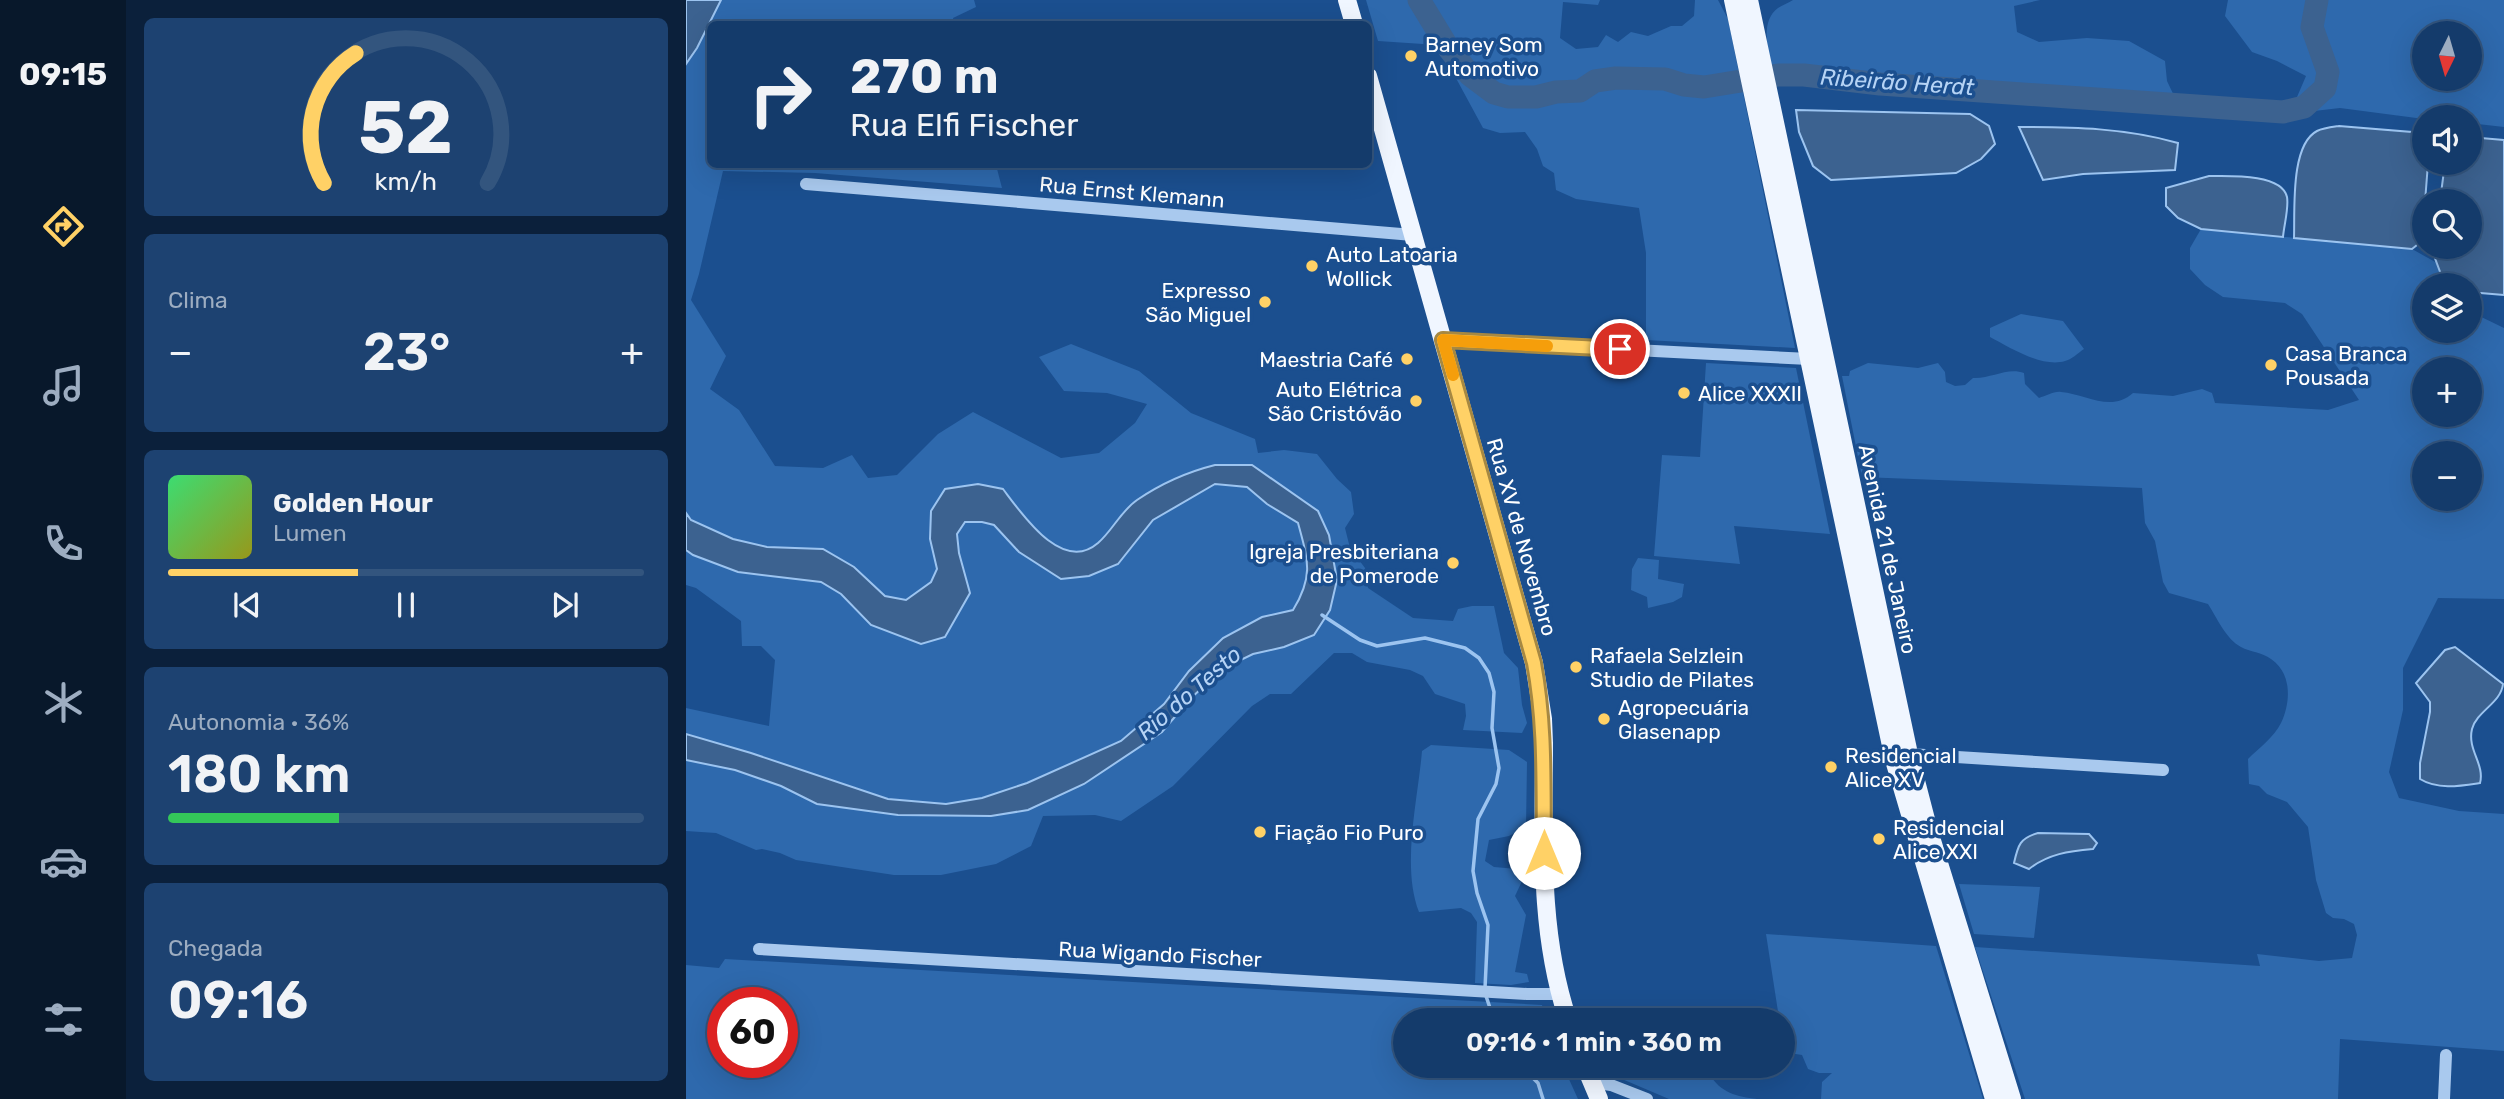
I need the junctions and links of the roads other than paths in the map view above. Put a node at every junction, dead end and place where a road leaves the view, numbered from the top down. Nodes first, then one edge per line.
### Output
1 (1347, 0) edge
2 (1733, 0) edge
3 (1749, 0) edge
4 (1353, 21) edge
5 (1754, 62) junction
6 (1760, 89) junction
7 (1372, 90) edge
8 (806, 184) dead end
9 (1413, 235) junction
10 (1443, 340) junction
11 (1809, 359) junction
12 (1909, 754) junction
13 (2163, 770) dead end
14 (759, 949) dead end
15 (1559, 994) junction
16 (1564, 1008) edge
17 (2446, 1055) dead end
18 (1592, 1082) edge
19 (1647, 1099) edge
20 (1994, 1099) edge
21 (2012, 1099) edge
22 (2444, 1099) edge

1 - 4 main road
2 - 3 main road
2 - 5 main road, Avenida 21 de Janeiro
3 - 5 main road, Avenida 21 de Janeiro
5 - 6 main road, Avenida 21 de Janeiro
6 - 11 main road, Avenida 21 de Janeiro
6 - 12 main road, Avenida 21 de Janeiro
7 - 9 main road, Rua XV de Novembro
8 - 9 street, Rua Ernst Klemann
9 - 10 main road, Rua XV de Novembro
10 - 11 street
10 - 15 main road, Rua XV de Novembro
11 - 20 main road, Avenida 21 de Janeiro
12 - 13 street
12 - 21 main road, Avenida 21 de Janeiro
14 - 15 street, Rua Wigando Fischer
15 - 16 main road, Rua XV de Novembro
17 - 22 street
18 - 19 street

